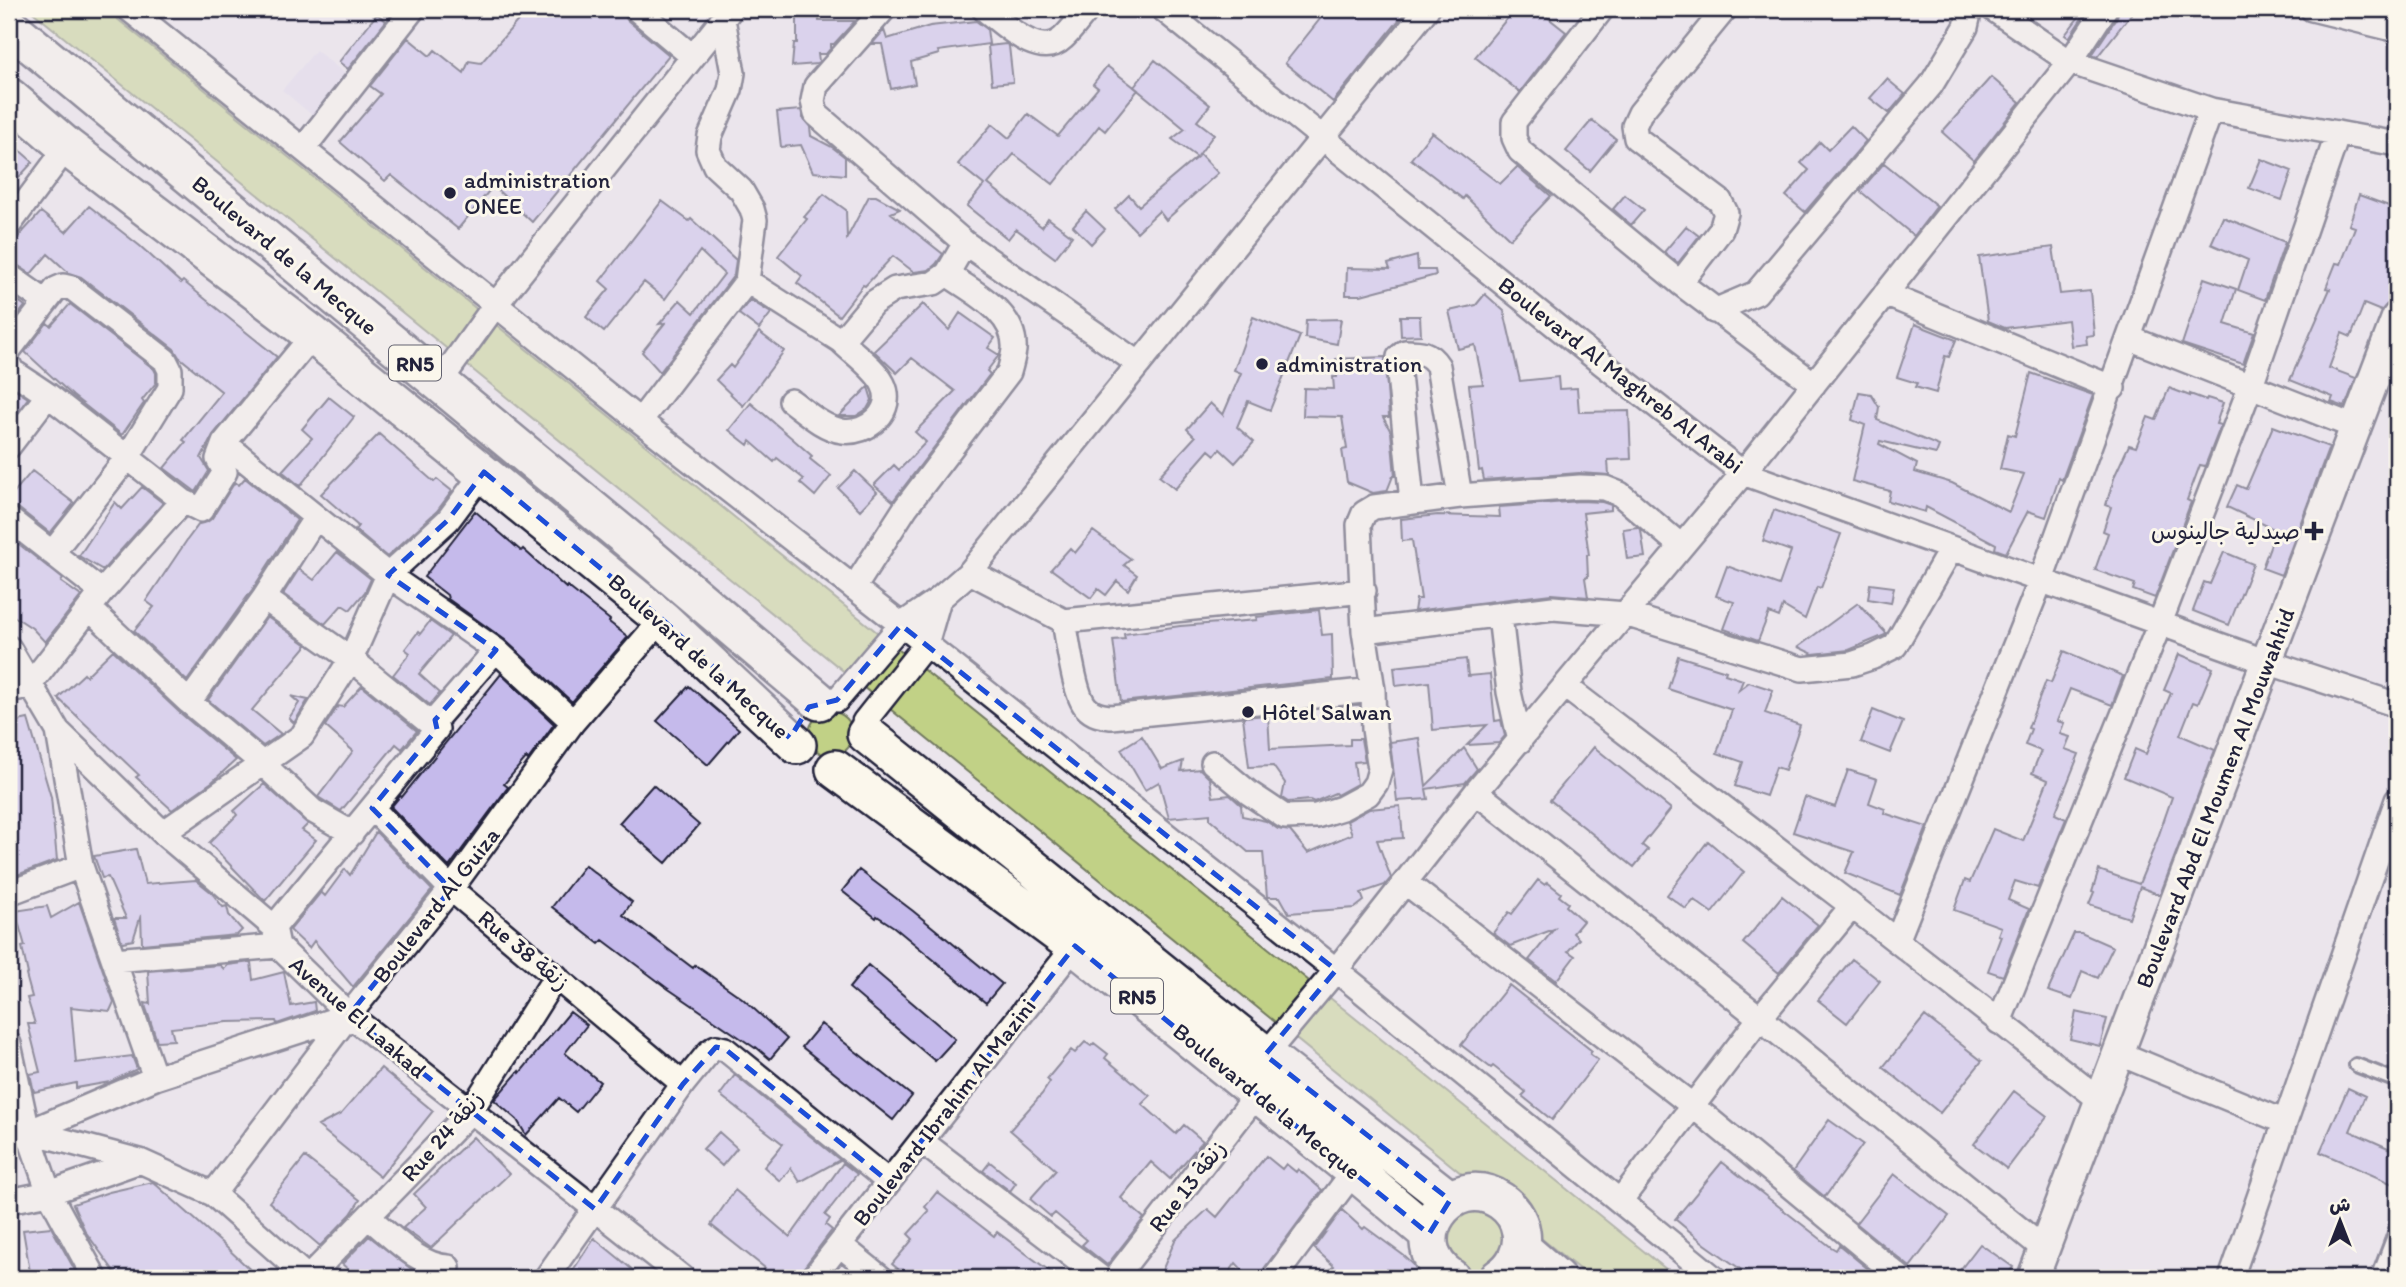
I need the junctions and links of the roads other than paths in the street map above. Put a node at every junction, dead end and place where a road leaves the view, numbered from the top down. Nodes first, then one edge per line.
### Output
1 (130, 9) edge
2 (413, 9) edge
3 (636, 9) edge
4 (884, 9) edge
5 (984, 9) edge
6 (1088, 9) edge
7 (1163, 9) edge
8 (1427, 9) edge
9 (1602, 9) edge
10 (1725, 9) edge
11 (1970, 9) edge
12 (1993, 9) edge
13 (2105, 9) edge
14 (2312, 9) edge
15 (727, 14) edge
16 (9, 26) edge
17 (2397, 30) edge
18 (692, 56) junction
19 (2070, 62) junction
20 (9, 97) edge
21 (2211, 110) junction
22 (2338, 133) junction
23 (1322, 138) junction
24 (2397, 144) edge
25 (67, 147) junction
26 (303, 149) junction
27 (9, 225) edge
28 (965, 243) junction
29 (947, 274) junction
30 (9, 276) edge
31 (747, 281) junction
32 (1680, 283) junction
33 (1885, 294) junction
34 (46, 302) junction
35 (496, 304) junction
36 (1714, 311) junction
37 (2397, 318) edge
38 (313, 335) junction
39 (2129, 338) junction
40 (841, 341) junction
41 (9, 350) edge
42 (1139, 364) junction
43 (9, 365) edge
44 (439, 383) junction
45 (1814, 384) junction
46 (2250, 385) junction
47 (2113, 388) junction
48 (48, 395) junction
49 (791, 401) dead end
50 (640, 421) junction
51 (2356, 427) junction
52 (224, 443) junction
53 (9, 446) edge
54 (127, 457) junction
55 (484, 472) junction
56 (1743, 473) junction
57 (1460, 496) junction
58 (183, 501) junction
59 (1412, 501) junction
60 (316, 517) junction
61 (9, 519) edge
62 (1681, 546) junction
63 (1951, 549) junction
64 (52, 553) junction
65 (970, 572) junction
66 (388, 575) junction
67 (2041, 580) junction
68 (854, 588) junction
69 (1364, 591) junction
70 (264, 598) junction
71 (939, 599) junction
72 (96, 600) junction
73 (1625, 614) junction
74 (1500, 615) junction
75 (662, 619) junction
76 (1064, 621) junction
77 (2160, 623) junction
78 (901, 625) junction
79 (1364, 631) junction
80 (926, 644) junction
81 (9, 648) edge
82 (496, 650) junction
83 (351, 659) junction
84 (2267, 662) junction
85 (1566, 687) junction
86 (19, 688) edge
87 (1373, 691) junction
88 (189, 702) junction
89 (2397, 705) edge
90 (846, 714) junction
91 (573, 722) junction
92 (437, 729) junction
93 (58, 732) junction
94 (1520, 741) junction
95 (797, 745) junction
96 (262, 763) junction
97 (1213, 763) dead end
98 (835, 769) junction
99 (1476, 792) junction
100 (2397, 800) edge
101 (372, 808) junction
102 (163, 833) junction
103 (352, 833) junction
104 (81, 866) junction
105 (1405, 883) junction
106 (451, 890) junction
107 (9, 893) edge
108 (1853, 906) junction
109 (276, 937) junction
110 (1897, 941) junction
111 (1074, 946) junction
112 (114, 960) junction
113 (1336, 970) junction
114 (556, 976) junction
115 (349, 1015) junction
116 (1760, 1018) junction
117 (1999, 1021) junction
118 (9, 1044) edge
119 (2118, 1053) junction
120 (1265, 1055) junction
121 (2356, 1065) dead end
122 (155, 1078) junction
123 (2397, 1081) edge
124 (683, 1084) junction
125 (1258, 1093) junction
126 (2100, 1100) junction
127 (1693, 1106) junction
128 (470, 1112) junction
129 (2285, 1122) junction
130 (18, 1129) edge
131 (921, 1141) junction
132 (140, 1161) junction
133 (1354, 1171) junction
134 (889, 1182) junction
135 (49, 1193) junction
136 (213, 1194) junction
137 (1450, 1200) junction
138 (9, 1201) edge
139 (1620, 1201) junction
140 (595, 1209) junction
141 (368, 1217) junction
142 (2397, 1228) edge
143 (1429, 1234) junction
144 (839, 1245) junction
145 (1521, 1248) junction
146 (2044, 1249) junction
147 (448, 1267) dead end
148 (95, 1278) edge
149 (308, 1278) edge
150 (546, 1278) edge
151 (683, 1278) edge
152 (813, 1278) edge
153 (881, 1278) edge
154 (1101, 1278) edge
155 (1115, 1278) edge
156 (1274, 1278) edge
157 (1451, 1278) edge
158 (1499, 1278) edge
159 (1556, 1278) edge
160 (1714, 1278) edge
161 (1901, 1278) edge
162 (2033, 1278) edge
163 (2231, 1278) edge
164 (2378, 1278) edge

1 - 26 street
2 - 26 street
3 - 18 street
4 - 28 street
5 - 6 street
7 - 23 street, Boulevard Al Maghreb Al Arabi
8 - 23 street
9 - 32 street
10 - 32 street
11 - 36 street
12 - 19 street
13 - 19 street
14 - 17 street
15 - 18 street
15 - 31 street
16 - 44 main road, Boulevard de la Mecque / RN5
18 - 35 street
19 - 21 street
19 - 33 street
20 - 25 main road, Boulevard de la Mecque / RN5
21 - 22 street
21 - 39 street
22 - 24 street
22 - 46 street
23 - 42 street
23 - 56 street, Boulevard Al Maghreb Al Arabi
25 - 27 street
25 - 38 main road, Boulevard de la Mecque / RN5
26 - 35 street
28 - 29 street
28 - 42 street
29 - 40 street
29 - 68 street
30 - 34 street
31 - 40 street
31 - 50 street
32 - 36 street
33 - 45 street
33 - 47 street
34 - 41 street
34 - 54 street
35 - 44 street
35 - 50 street
36 - 45 street
37 - 51 street, Boulevard Abd El Moumen Al Mouwahhid
38 - 52 street
38 - 55 main road, Boulevard de la Mecque / RN5
39 - 46 street
39 - 47 street
40 - 49 street
42 - 65 street
43 - 48 street
44 - 90 main road, Boulevard de la Mecque / RN5
45 - 56 street
46 - 51 street
46 - 77 street
47 - 67 street
48 - 53 street
48 - 54 street
50 - 68 street
51 - 84 street, Boulevard Abd El Moumen Al Mouwahhid
52 - 58 street
52 - 60 street
54 - 58 street
54 - 64 street
55 - 66 street
55 - 75 main road, Boulevard de la Mecque / RN5
56 - 62 street
56 - 63 street, Boulevard Al Maghreb Al Arabi
57 - 59 street
57 - 59 street
57 - 62 street
58 - 72 street
59 - 69 street
60 - 66 street
60 - 70 street
61 - 64 street
62 - 73 street
63 - 67 street, Boulevard Al Maghreb Al Arabi
63 - 73 street
64 - 72 street
65 - 71 street
65 - 76 street
66 - 82 street
66 - 83 street
67 - 77 street, Boulevard Al Maghreb Al Arabi
67 - 110 street
68 - 78 street
69 - 76 street
69 - 79 street
70 - 83 street
70 - 88 street
71 - 78 street
71 - 80 street
72 - 86 street
72 - 88 street
73 - 74 street
73 - 85 street
74 - 79 street
74 - 94 street
75 - 91 street, Boulevard Al Guiza
75 - 95 main road, Boulevard de la Mecque / RN5
76 - 87 street
77 - 84 street, Boulevard Al Maghreb Al Arabi
77 - 117 street
78 - 80 street
78 - 90 street
79 - 87 street
80 - 90 street
80 - 113 street
81 - 86 street
82 - 91 street
82 - 92 street
83 - 92 street
83 - 96 street
84 - 89 street, Boulevard Al Maghreb Al Arabi
84 - 119 street, Boulevard Abd El Moumen Al Mouwahhid
85 - 94 street
85 - 108 street
86 - 93 street
87 - 97 street
88 - 96 street
90 - 95 main road
90 - 98 main road
90 - 120 main road, Boulevard de la Mecque / RN5
91 - 106 street, Boulevard Al Guiza
92 - 101 street
93 - 102 street, Avenue El Laakad
93 - 104 street
94 - 99 street
95 - 98 main road, RN5
96 - 102 street
96 - 103 street
98 - 111 main road, Boulevard de la Mecque / RN5
99 - 105 street
99 - 116 street
100 - 129 street
101 - 103 street
101 - 106 street, Rue 38 زنقة
102 - 109 street, Avenue El Laakad
103 - 109 street
104 - 107 street
104 - 112 street
105 - 113 street
105 - 127 street
106 - 114 street, Rue 38 زنقة
106 - 115 street, Boulevard Al Guiza
108 - 110 street
108 - 116 street
109 - 112 street
109 - 115 street, Avenue El Laakad
110 - 117 street
111 - 125 main road, Boulevard de la Mecque / RN5
111 - 131 street, Boulevard Ibrahim Al Mazini
112 - 122 street
113 - 120 street
113 - 139 street
114 - 124 street, Rue 38 زنقة
114 - 128 street, Rue 24 زنقة
115 - 122 street
115 - 128 street, Avenue El Laakad
115 - 136 street, Boulevard Al Guiza
116 - 127 street
116 - 146 street
117 - 126 street
118 - 130 street
119 - 126 street, Boulevard Abd El Moumen Al Mouwahhid
119 - 129 street
120 - 137 main road, Boulevard de la Mecque / RN5
121 - 123 lane
122 - 130 street
124 - 134 street
124 - 140 street
125 - 133 main road, Boulevard de la Mecque / RN5
125 - 155 street, Rue 13 زنقة
126 - 146 street, Boulevard Abd El Moumen Al Mouwahhid
127 - 139 street
127 - 161 street
128 - 140 street, Avenue El Laakad
128 - 141 street, Rue 24 زنقة
129 - 163 street
130 - 132 street
130 - 135 street
131 - 134 street, Boulevard Ibrahim Al Mazini
131 - 154 street
132 - 135 street
132 - 136 street
133 - 143 main road, Boulevard de la Mecque / RN5
133 - 156 street
134 - 144 street, Boulevard Ibrahim Al Mazini
135 - 138 street
135 - 148 street
136 - 149 street
137 - 143 main road
137 - 145 main road
139 - 160 street
140 - 150 street
140 - 151 street, Avenue El Laakad
141 - 147 street
141 - 149 street, Rue 24 زنقة
142 - 164 lane
143 - 157 main road
144 - 152 street, Boulevard Ibrahim Al Mazini
144 - 153 street
145 - 158 main road
145 - 159 main road
146 - 162 street, Boulevard Abd El Moumen Al Mouwahhid

